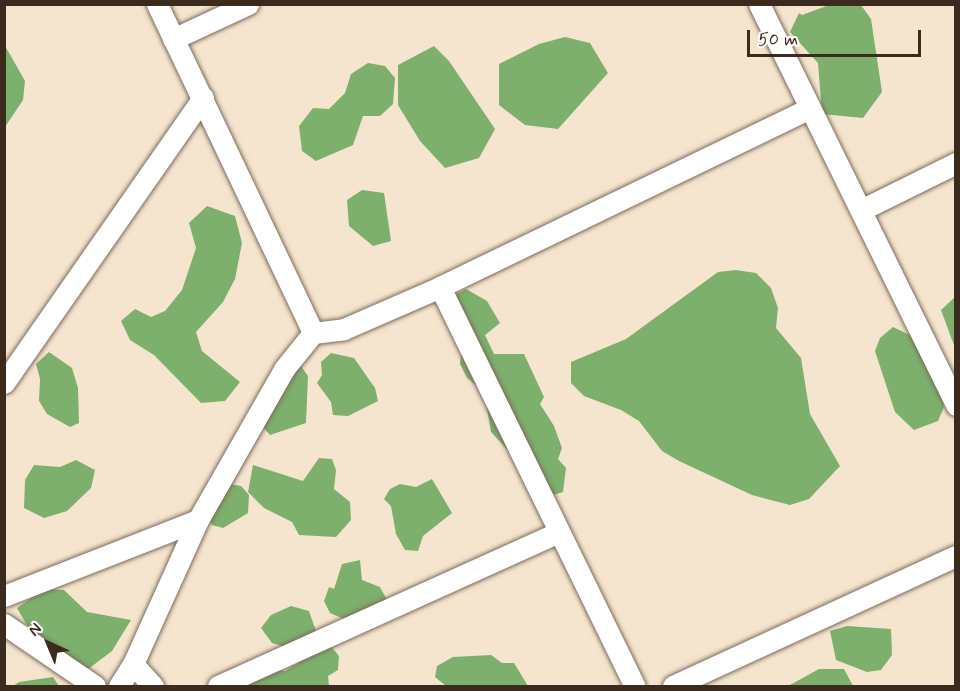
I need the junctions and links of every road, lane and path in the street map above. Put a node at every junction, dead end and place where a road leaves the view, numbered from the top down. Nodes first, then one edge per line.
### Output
1 (158, 4) edge
2 (248, 4) edge
3 (759, 4) edge
4 (173, 39) junction
5 (202, 98) junction
6 (808, 109) junction
7 (956, 164) edge
8 (861, 210) junction
9 (440, 287) junction
10 (313, 333) junction
11 (4, 383) edge
12 (956, 405) edge
13 (198, 520) junction
14 (559, 532) junction
15 (956, 556) edge
16 (4, 596) edge
17 (4, 624) edge
18 (133, 664) junction
19 (95, 687) edge
20 (119, 687) edge
21 (153, 687) edge
22 (218, 687) edge
23 (635, 687) edge
24 (673, 687) edge

1 - 4 street
2 - 4 street
3 - 6 street
4 - 5 street
5 - 10 street
5 - 11 street
6 - 8 street
6 - 9 street
7 - 8 street
8 - 12 street
9 - 10 street
9 - 14 street
10 - 13 street
13 - 16 street
13 - 18 street
14 - 22 street
14 - 23 street
15 - 24 street
17 - 19 street
18 - 20 street
18 - 21 street

